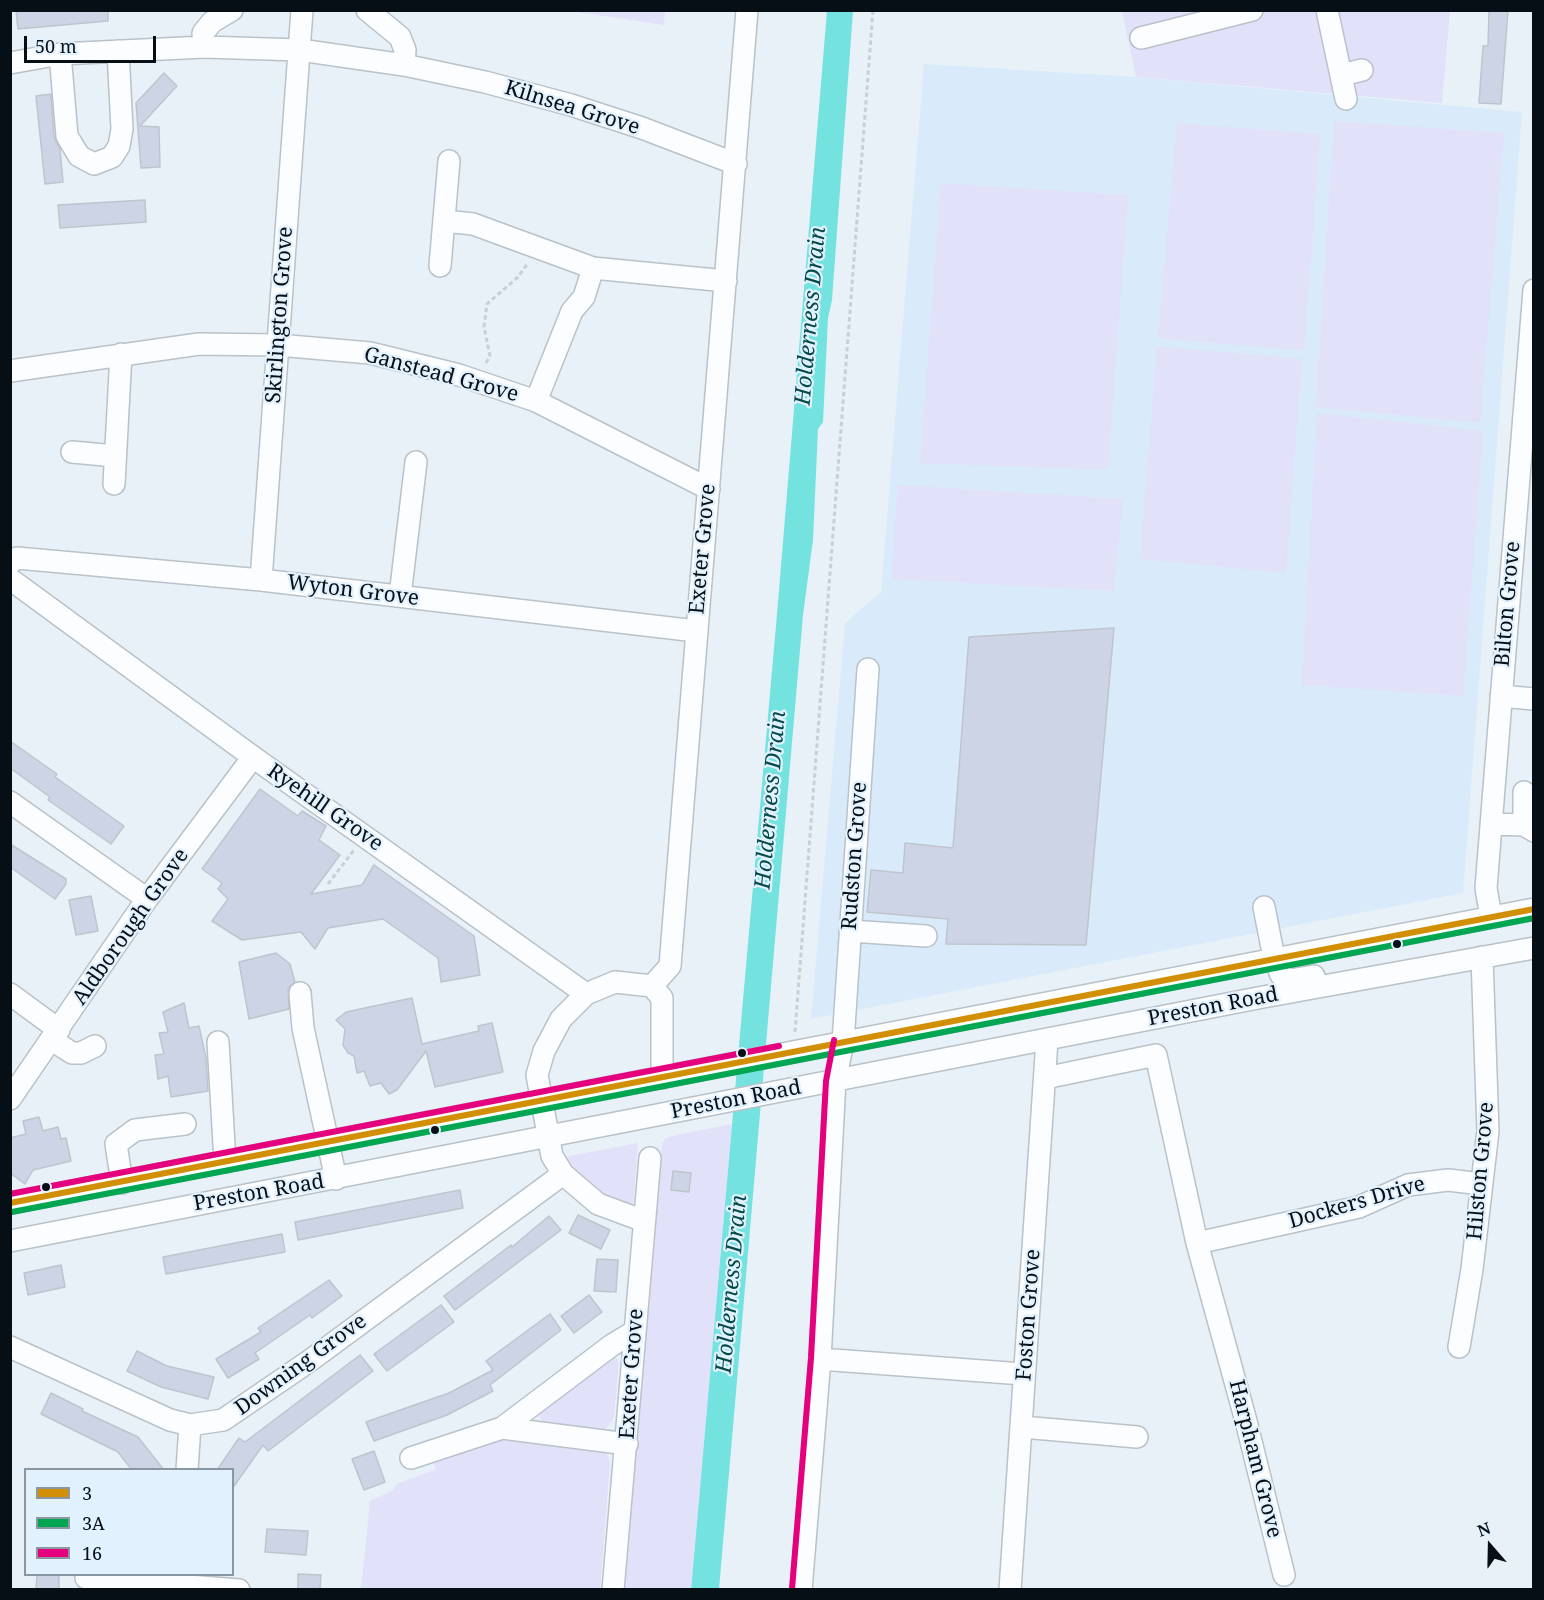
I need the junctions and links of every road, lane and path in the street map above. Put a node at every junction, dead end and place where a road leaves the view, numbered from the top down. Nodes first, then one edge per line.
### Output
1 (232, 10) edge
2 (302, 10) edge
3 (367, 10) edge
4 (747, 10) edge
5 (873, 10) edge
6 (1252, 10) edge
7 (1327, 10) edge
8 (1141, 38) dead end
9 (204, 46) junction
10 (300, 50) junction
11 (118, 51) junction
12 (60, 54) junction
13 (10, 63) edge
14 (404, 65) junction
15 (1346, 99) dead end
16 (449, 161) dead end
17 (736, 164) junction
18 (445, 221) junction
19 (532, 247) junction
20 (440, 266) dead end
21 (592, 268) junction
22 (726, 280) junction
23 (1533, 290) edge
24 (278, 345) junction
25 (121, 354) junction
26 (10, 371) edge
27 (479, 382) junction
28 (537, 401) junction
29 (72, 452) dead end
30 (116, 456) junction
31 (416, 462) dead end
32 (114, 484) dead end
33 (709, 489) junction
34 (10, 563) edge
35 (10, 579) edge
36 (261, 580) junction
37 (400, 596) junction
38 (696, 631) junction
39 (868, 669) dead end
40 (1501, 696) junction
41 (1533, 699) edge
42 (254, 757) junction
43 (1524, 792) dead end
44 (10, 802) edge
45 (1491, 824) junction
46 (1529, 828) edge
47 (364, 836) junction
48 (328, 884) dead end
49 (159, 893) junction
50 (1263, 907) dead end
51 (1533, 909) edge
52 (1491, 917) junction
53 (850, 931) junction
54 (926, 936) dead end
55 (1533, 948) edge
56 (1482, 957) junction
57 (1274, 958) junction
58 (1398, 973) junction
59 (652, 986) junction
60 (300, 993) dead end
61 (10, 994) edge
62 (586, 994) junction
63 (56, 1035) junction
64 (1047, 1040) junction
65 (218, 1042) dead end
66 (843, 1042) junction
67 (95, 1046) dead end
68 (790, 1053) junction
69 (1045, 1077) junction
70 (662, 1078) junction
71 (835, 1081) junction
72 (10, 1099) edge
73 (541, 1100) junction
74 (185, 1124) dead end
75 (549, 1137) junction
76 (328, 1141) junction
77 (650, 1158) dead end
78 (225, 1162) junction
79 (563, 1174) junction
80 (336, 1179) junction
81 (124, 1182) junction
82 (1482, 1184) junction
83 (10, 1203) edge
84 (133, 1216) junction
85 (644, 1221) junction
86 (10, 1241) edge
87 (1197, 1243) junction
88 (635, 1331) junction
89 (10, 1347) edge
90 (1459, 1347) dead end
91 (820, 1359) junction
92 (1023, 1374) junction
93 (190, 1425) junction
94 (502, 1428) junction
95 (1022, 1428) junction
96 (1137, 1437) dead end
97 (627, 1444) junction
98 (411, 1458) dead end
99 (187, 1468) edge
100 (1284, 1575) dead end
101 (86, 1578) dead end
102 (182, 1583) edge
103 (239, 1590) edge
104 (613, 1590) edge
105 (801, 1590) edge
106 (1010, 1590) edge

1 - 9 street
2 - 10 street, Skirlington Grove
3 - 14 street
4 - 17 street, Exeter Grove
5 - 68 path
6 - 8 street
7 - 15 street
9 - 10 street, Kilnsea Grove
9 - 11 street, Kilnsea Grove
10 - 14 street, Kilnsea Grove
10 - 24 street, Skirlington Grove
11 - 12 street, Kilnsea Grove
11 - 12 street
12 - 13 street, Kilnsea Grove
14 - 17 street, Kilnsea Grove
16 - 18 street
17 - 22 street, Exeter Grove
18 - 19 street
18 - 20 street
19 - 21 street
19 - 27 path
21 - 22 street
21 - 28 street
22 - 33 street, Exeter Grove
23 - 40 street, Bilton Grove
24 - 25 street, Ganstead Grove
24 - 27 street, Ganstead Grove
24 - 36 street, Skirlington Grove
25 - 26 street, Ganstead Grove
25 - 30 street
27 - 28 street, Ganstead Grove
28 - 33 street, Ganstead Grove
29 - 30 street
30 - 32 street
31 - 37 street
33 - 38 street, Exeter Grove
34 - 36 street, Wyton Grove
35 - 42 street, Ryehill Grove
36 - 37 street, Wyton Grove
37 - 38 street, Wyton Grove
38 - 59 street, Exeter Grove
39 - 53 street, Rudston Grove
40 - 41 street
40 - 45 street, Bilton Grove
42 - 47 street, Ryehill Grove
42 - 49 street, Aldborough Grove
43 - 46 street
44 - 49 street
45 - 46 street
45 - 52 street, Bilton Grove
47 - 48 path
47 - 62 street, Ryehill Grove
49 - 63 street, Aldborough Grove
50 - 57 street
51 - 52 street, Preston Road
52 - 57 street, Preston Road
53 - 54 street
53 - 66 street, Rudston Grove
55 - 56 street, Preston Road
56 - 58 street, Preston Road
56 - 82 street, Hilston Grove
57 - 58 street
57 - 66 street, Preston Road
58 - 64 street, Preston Road
59 - 62 street
59 - 70 street
60 - 76 street
61 - 63 street
62 - 73 street
63 - 67 street
63 - 72 street, Aldborough Grove
64 - 69 street, Foston Grove
64 - 71 street, Preston Road
65 - 78 street
66 - 68 street, Preston Road
66 - 71 street, Rudston Grove
68 - 70 street, Preston Road
69 - 87 street, Harpham Grove
69 - 92 street, Foston Grove
70 - 73 street, Preston Road
71 - 75 street, Preston Road
71 - 91 street, Rudston Grove
73 - 75 street
73 - 76 street, Preston Road
74 - 81 street
75 - 79 street
75 - 80 street, Preston Road
76 - 78 street, Preston Road
76 - 80 street
77 - 85 street, Exeter Grove
78 - 81 street, Preston Road
79 - 85 street
79 - 93 street, Downing Grove
80 - 84 street, Preston Road
81 - 83 street, Preston Road
81 - 84 street
82 - 87 street, Dockers Drive
82 - 90 street, Hilston Grove
84 - 86 street, Preston Road
85 - 88 street, Exeter Grove
87 - 100 street, Harpham Grove
88 - 94 street
88 - 97 street, Exeter Grove
89 - 93 street, Downing Grove
91 - 92 street
91 - 105 street, Rudston Grove
92 - 95 street, Foston Grove
93 - 99 street
94 - 97 street
94 - 98 street
95 - 96 street
95 - 106 street, Foston Grove
97 - 104 street, Exeter Grove
101 - 102 street
102 - 103 street

